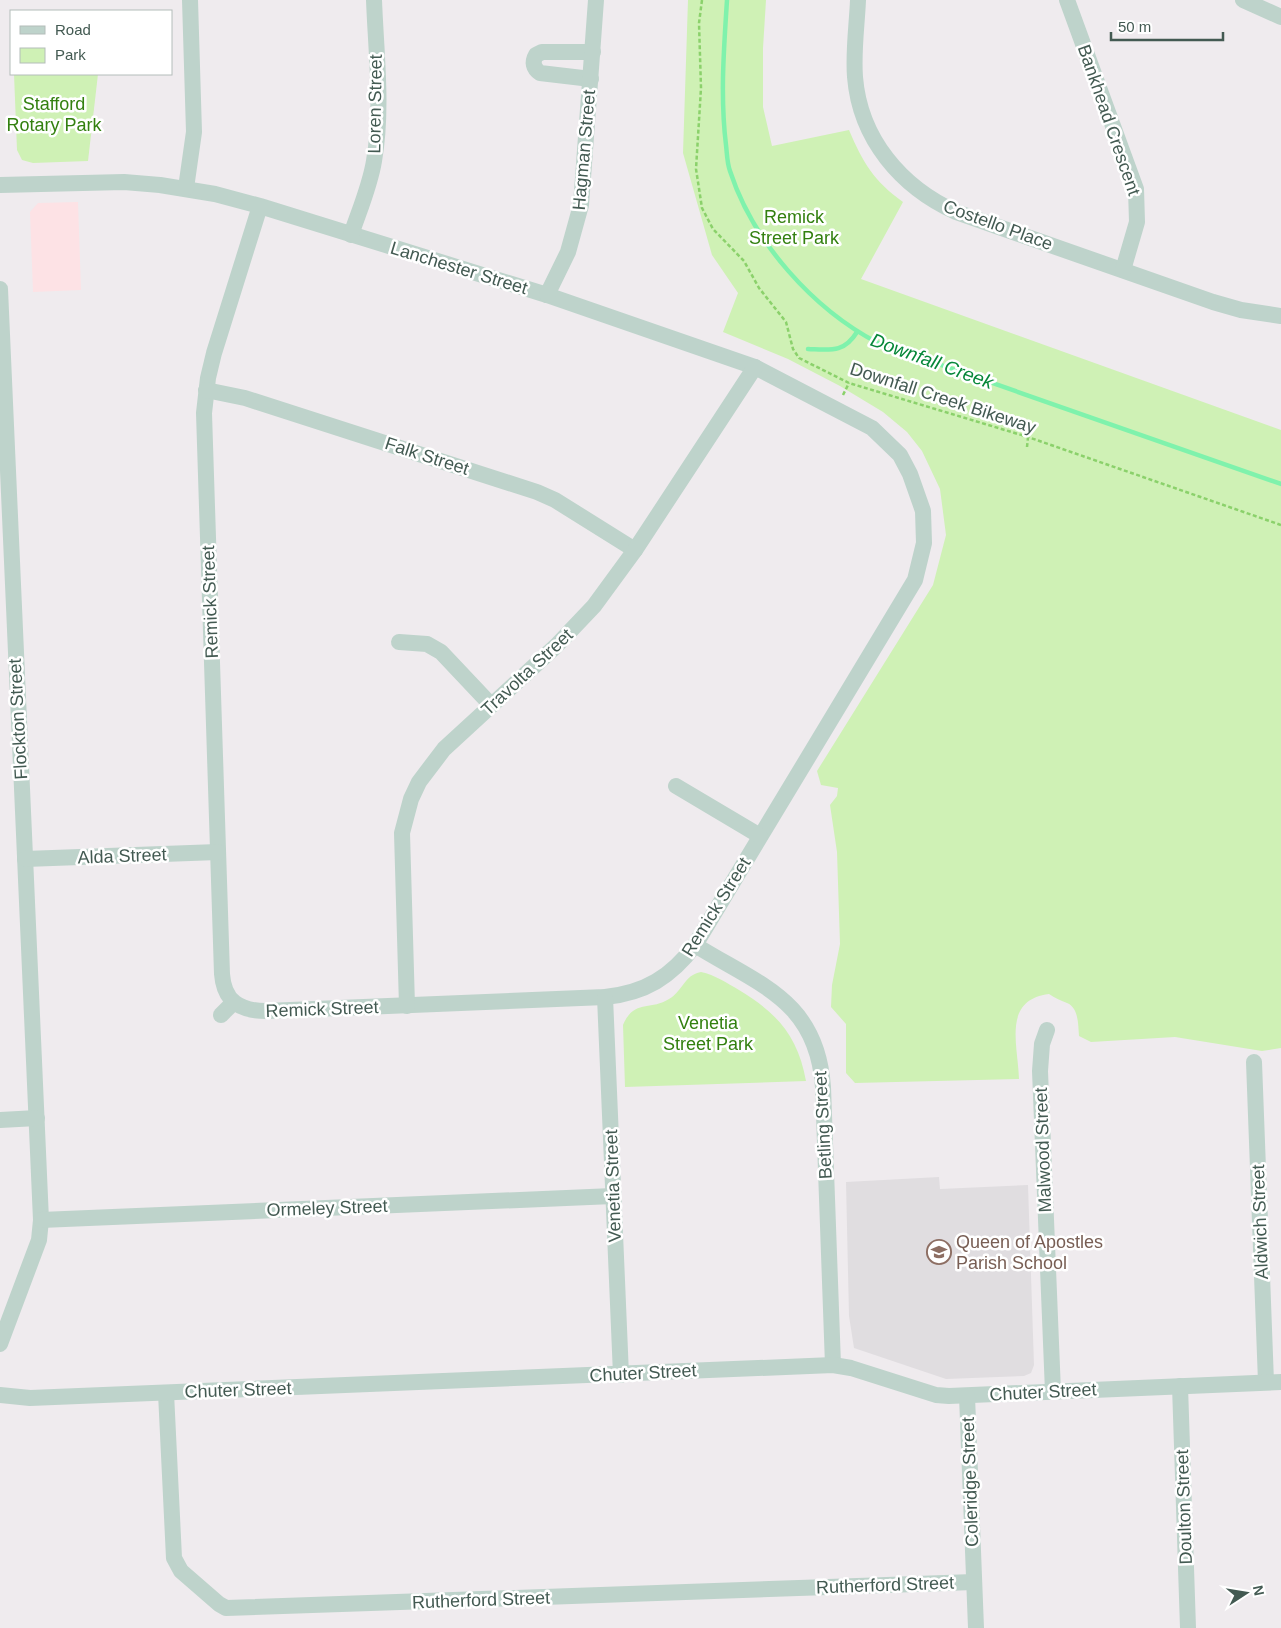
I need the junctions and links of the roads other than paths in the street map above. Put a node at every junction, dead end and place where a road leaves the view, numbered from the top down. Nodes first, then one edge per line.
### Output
1 (190, 0) edge
2 (374, 0) edge
3 (596, 0) edge
4 (858, 0) edge
5 (1067, 0) edge
6 (1242, 0) edge
7 (1281, 17) edge
8 (592, 52) junction
9 (591, 79) junction
10 (0, 185) edge
11 (186, 188) junction
12 (260, 206) junction
13 (351, 235) junction
14 (1123, 270) junction
15 (0, 289) edge
16 (548, 295) junction
17 (1281, 316) edge
18 (755, 367) junction
19 (206, 390) junction
20 (892, 446) joint
21 (635, 550) junction
22 (400, 642) dead end
23 (8, 674) edge
24 (491, 705) junction
25 (676, 786) dead end
26 (760, 836) junction
27 (218, 852) junction
28 (25, 860) junction
29 (694, 945) junction
30 (605, 997) junction
31 (233, 1003) junction
32 (407, 1006) junction
33 (221, 1015) dead end
34 (1047, 1030) dead end
35 (1254, 1062) dead end
36 (37, 1118) junction
37 (0, 1120) edge
38 (614, 1196) junction
39 (41, 1220) junction
40 (4, 1321) edge
41 (0, 1344) edge
42 (833, 1365) junction
43 (621, 1375) junction
44 (1274, 1382) edge
45 (1180, 1386) junction
46 (1053, 1392) junction
47 (166, 1393) junction
48 (0, 1396) edge
49 (967, 1396) junction
50 (974, 1582) junction
51 (976, 1628) edge
52 (1188, 1628) edge

1 - 11 street
2 - 13 street, Loren Street
3 - 8 street, Hagman Street
4 - 14 street, Costello Place
5 - 14 street, Bankhead Crescent
6 - 7 street
8 - 9 street, Hagman Street
8 - 9 street
9 - 16 street, Hagman Street
10 - 11 street, Lanchester Street
11 - 12 street, Lanchester Street
12 - 13 street, Lanchester Street
12 - 19 street, Remick Street
13 - 16 street, Lanchester Street
14 - 17 street, Costello Place
15 - 23 street, Flockton Street
16 - 18 street, Lanchester Street
18 - 20 street, Lanchester Street
18 - 21 street, Travolta Street
19 - 21 street, Falk Street
19 - 27 street, Remick Street
20 - 26 street, Remick Street
21 - 24 street, Travolta Street
22 - 24 street
23 - 28 street, Flockton Street
24 - 32 street, Travolta Street
25 - 26 street
26 - 29 street, Remick Street
27 - 28 street, Alda Street
27 - 31 street, Remick Street
28 - 36 street, Flockton Street
29 - 30 street, Remick Street
29 - 42 street, Betling Street
30 - 32 street, Remick Street
30 - 38 street, Venetia Street
31 - 32 street, Remick Street
31 - 33 street
34 - 46 street, Malwood Street
35 - 44 street, Aldwich Street
36 - 37 street
36 - 39 street, Flockton Street
38 - 39 street, Ormeley Street
38 - 43 street, Venetia Street
39 - 40 street, Flockton Street
40 - 41 street, Flockton Street
42 - 43 street, Chuter Street
42 - 49 street, Chuter Street
43 - 47 street, Chuter Street
44 - 45 street, Chuter Street
45 - 46 street, Chuter Street
45 - 52 street, Doulton Street
46 - 49 street, Chuter Street
47 - 48 street, Chuter Street
47 - 50 street, Rutherford Street
49 - 50 street, Coleridge Street
50 - 51 street, Coleridge Street

